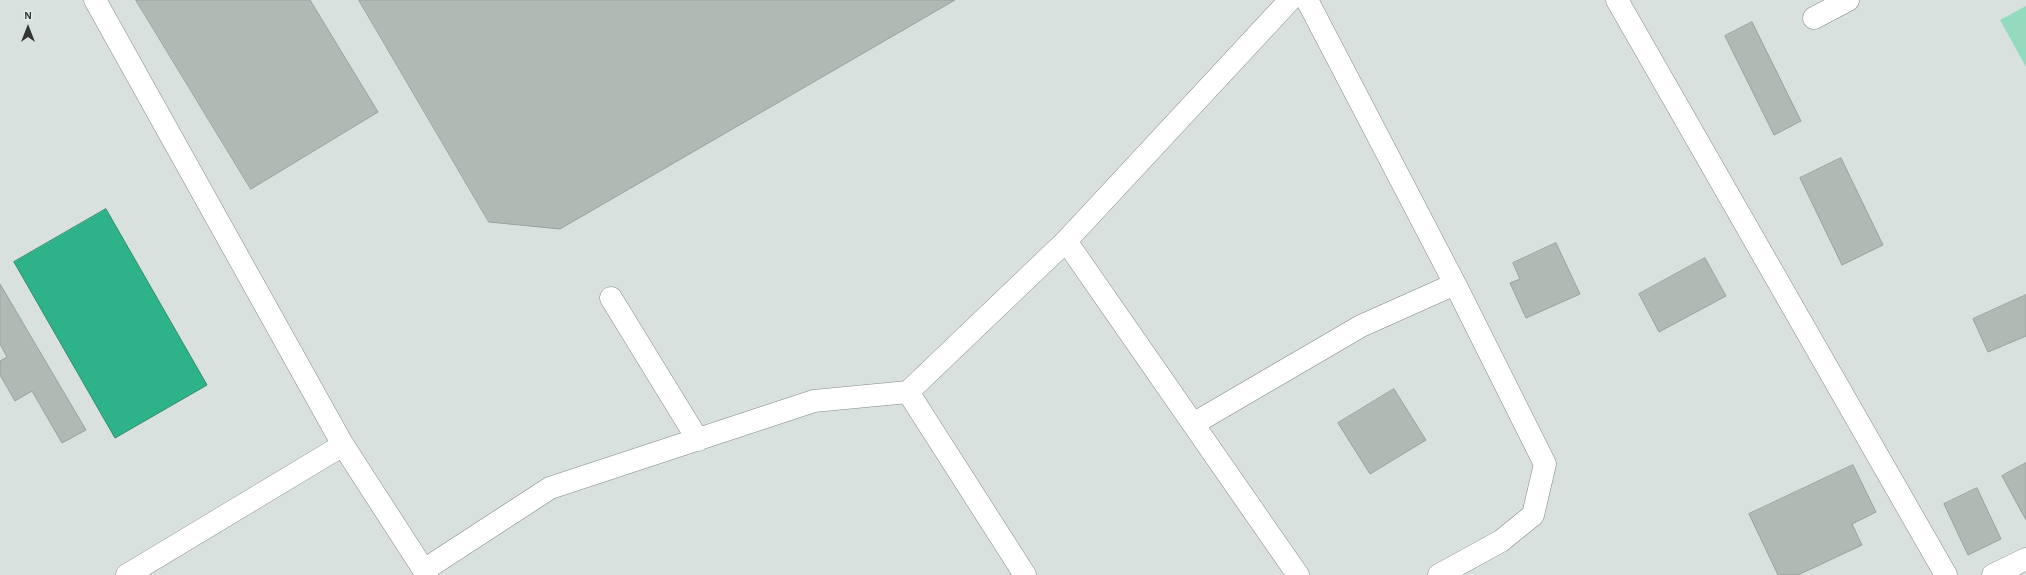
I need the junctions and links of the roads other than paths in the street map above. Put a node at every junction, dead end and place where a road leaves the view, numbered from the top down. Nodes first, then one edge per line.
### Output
1 (95, 0) edge
2 (1290, 0) edge
3 (1307, 0) edge
4 (1617, 0) edge
5 (1848, 0) edge
6 (1814, 18) dead end
7 (1066, 241) junction
8 (1455, 284) junction
9 (610, 298) dead end
10 (908, 392) junction
11 (1193, 424) junction
12 (698, 440) junction
13 (343, 445) junction
14 (2026, 559) edge
15 (426, 573) edge
16 (127, 575) edge
17 (1025, 575) edge
18 (1298, 575) edge
19 (1438, 575) edge
20 (1946, 575) edge
21 (1993, 575) edge

1 - 13 street
2 - 7 street
3 - 8 street
4 - 20 street
5 - 6 street
7 - 10 street
7 - 11 street
8 - 11 street
8 - 19 street
9 - 12 street
10 - 12 street
10 - 17 street
11 - 18 street
12 - 15 street
13 - 15 street
13 - 16 street
14 - 21 street

